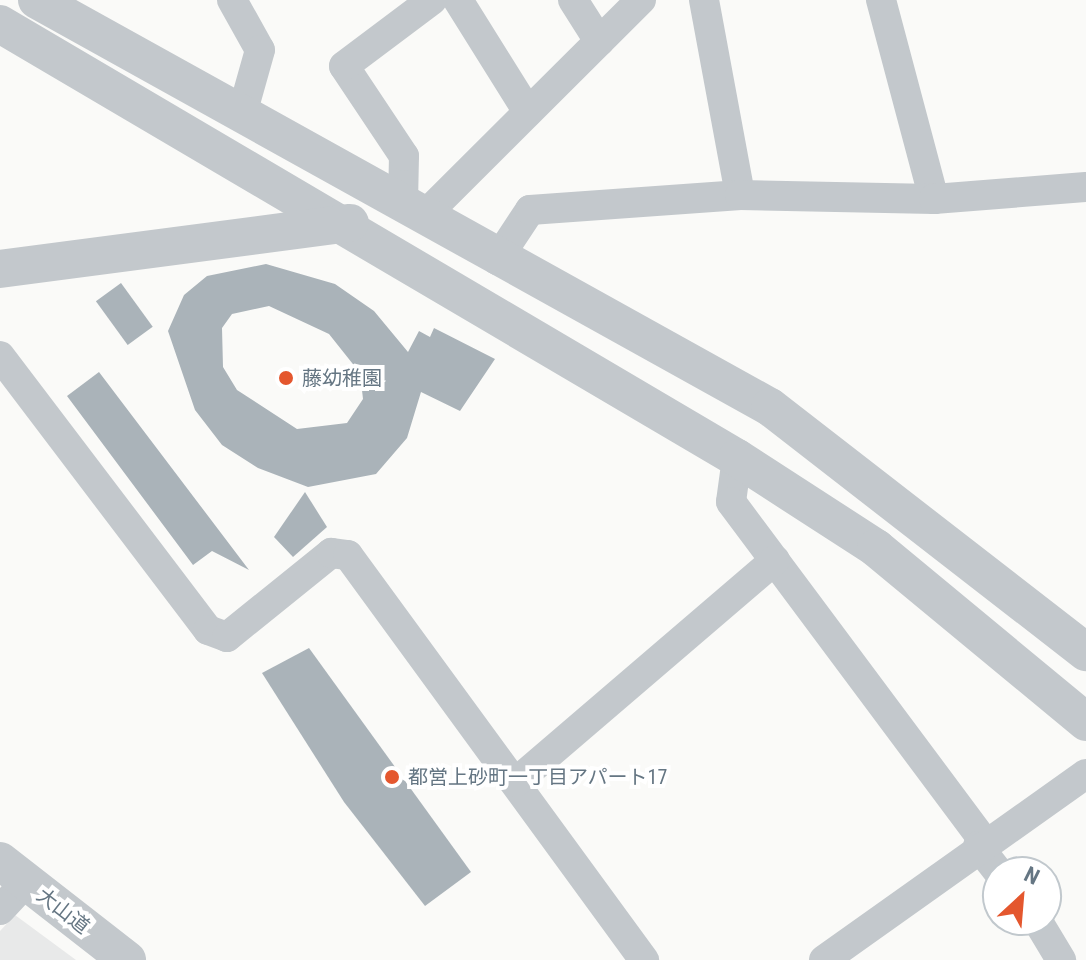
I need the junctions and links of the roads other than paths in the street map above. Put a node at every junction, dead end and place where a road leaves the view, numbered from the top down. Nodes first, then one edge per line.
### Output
1 (37, 0) edge
2 (232, 0) edge
3 (432, 0) edge
4 (458, 0) edge
5 (573, 0) edge
6 (641, 0) edge
7 (704, 0) edge
8 (881, 0) edge
9 (0, 24) edge
10 (599, 41) junction
11 (528, 112) junction
12 (242, 114) junction
13 (1086, 187) edge
14 (740, 195) junction
15 (934, 199) junction
16 (414, 209) junction
17 (342, 224) junction
18 (497, 260) junction
19 (0, 269) edge
20 (0, 356) edge
21 (737, 458) junction
22 (775, 560) junction
23 (1086, 652) edge
24 (1086, 722) edge
25 (1086, 774) edge
26 (516, 782) junction
27 (981, 844) junction
28 (988, 856) edge
29 (13, 872) edge
30 (0, 910) edge
31 (1047, 936) edge
32 (127, 960) edge
33 (644, 960) edge
34 (824, 960) edge
35 (1061, 960) edge

1 - 12 street
2 - 12 street
3 - 16 street
4 - 11 street
5 - 10 street
6 - 10 street
7 - 14 street
8 - 15 street
9 - 17 street
10 - 11 street
11 - 16 street
12 - 16 street
13 - 15 street
14 - 15 street
14 - 18 street
16 - 17 street
16 - 18 street
17 - 19 street
17 - 21 street
18 - 23 street
20 - 26 street
21 - 22 street
21 - 24 street
22 - 26 street
22 - 27 street
25 - 27 street
26 - 33 street
27 - 28 street
27 - 34 street
29 - 30 street
29 - 32 street, 大山道
31 - 35 street

